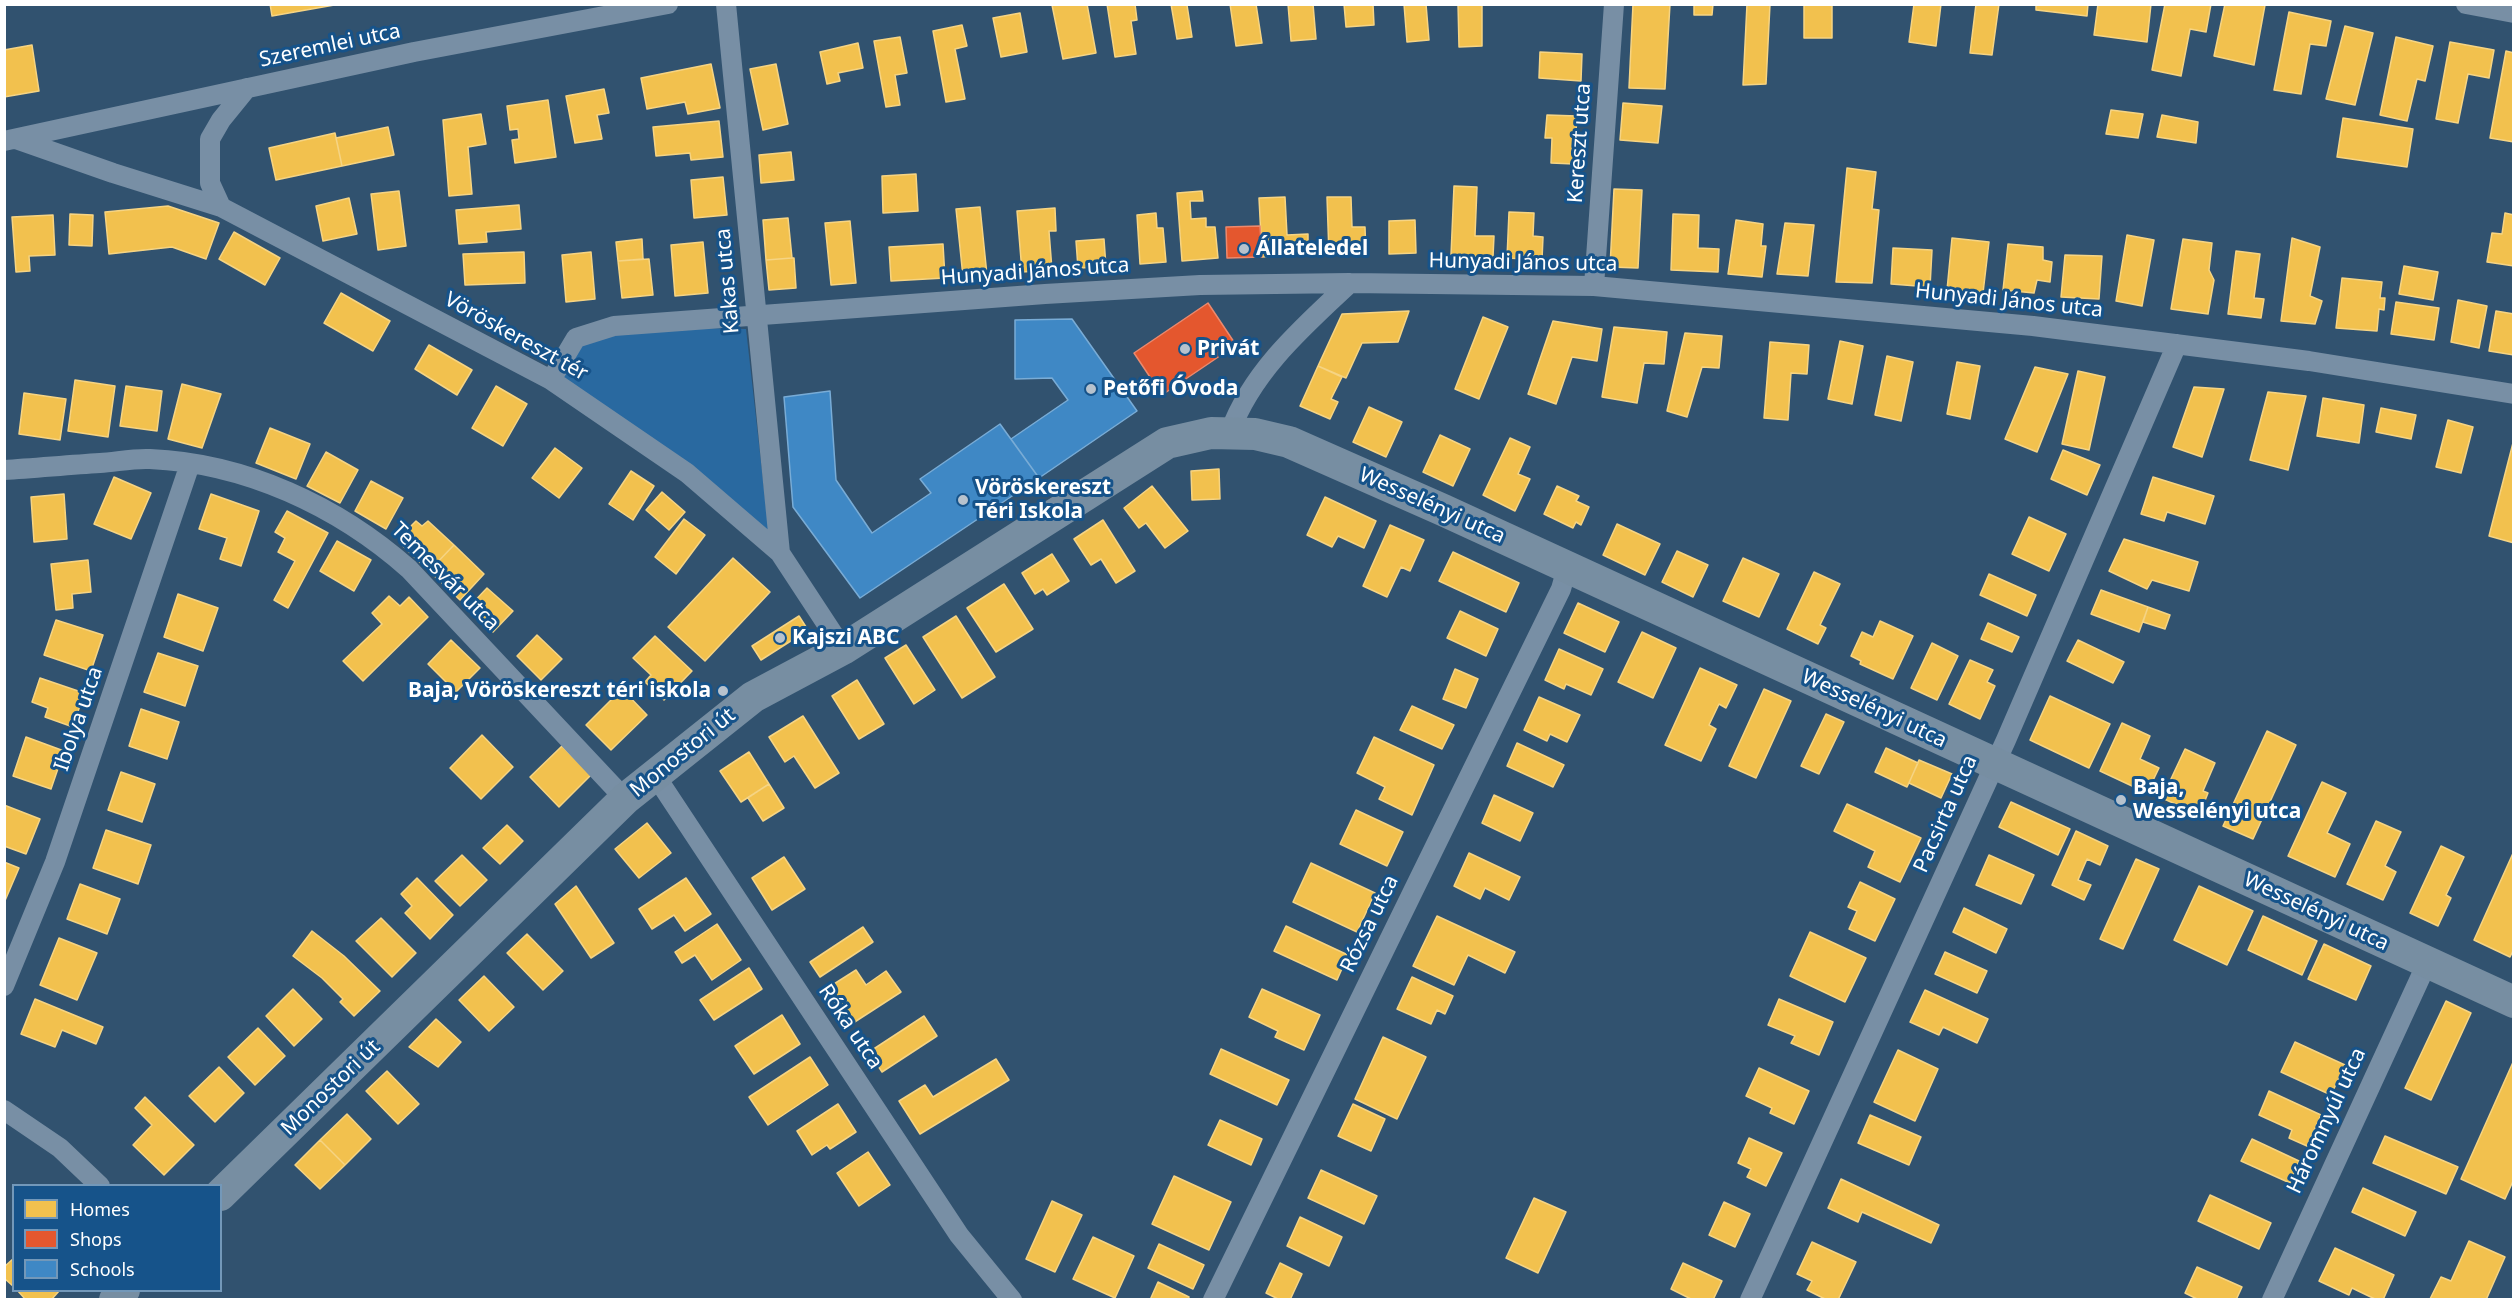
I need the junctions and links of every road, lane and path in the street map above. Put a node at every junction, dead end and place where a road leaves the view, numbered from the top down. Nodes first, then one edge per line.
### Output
1 (668, 4) edge
2 (726, 4) edge
3 (1614, 4) edge
4 (2466, 4) edge
5 (2514, 13) edge
6 (247, 88) junction
7 (10, 140) edge
8 (221, 207) junction
9 (1350, 283) junction
10 (1594, 286) junction
11 (755, 316) junction
12 (2177, 344) junction
13 (552, 380) junction
14 (2514, 394) edge
15 (1230, 432) junction
16 (190, 464) junction
17 (4, 470) edge
18 (780, 553) junction
19 (1567, 568) junction
20 (843, 649) junction
21 (1995, 764) junction
22 (655, 776) junction
23 (625, 799) junction
24 (2427, 963) junction
25 (4, 986) edge
26 (2514, 1002) edge
27 (4, 1110) edge
28 (99, 1184) edge
29 (222, 1194) edge
30 (1014, 1299) edge
31 (1213, 1299) edge
32 (1750, 1299) edge
33 (2272, 1299) edge

1 - 6 street, Szeremlei utca
2 - 11 street, Kakas utca
3 - 10 street, Kereszt utca
4 - 5 street
6 - 7 street, Szeremlei utca
6 - 8 street
7 - 8 street, Vöröskereszt tér
8 - 13 street, Vöröskereszt tér
9 - 10 street, Hunyadi János utca
9 - 11 street, Hunyadi János utca
9 - 15 street
10 - 12 street, Hunyadi János utca
11 - 13 street, Hunyadi János utca
11 - 18 street, Kakas utca
12 - 14 street, Hunyadi János utca
12 - 21 street, Pacsirta utca
13 - 18 street, Vöröskereszt tér
15 - 19 main road, Wesselényi utca
15 - 20 main road, Monostori út
16 - 17 street, Temesvár utca
16 - 23 street, Temesvár utca
16 - 25 street, Ibolya utca
18 - 20 street, Vöröskereszt tér
19 - 21 main road, Wesselényi utca
19 - 31 street, Rózsa utca
20 - 22 main road, Monostori út
21 - 24 main road, Wesselényi utca
21 - 32 street, Pacsirta utca
22 - 23 main road, Monostori út
22 - 30 street, Róka utca
23 - 29 main road, Monostori út
24 - 26 main road, Wesselényi utca
24 - 33 street, Háromnyúl utca
27 - 28 street

